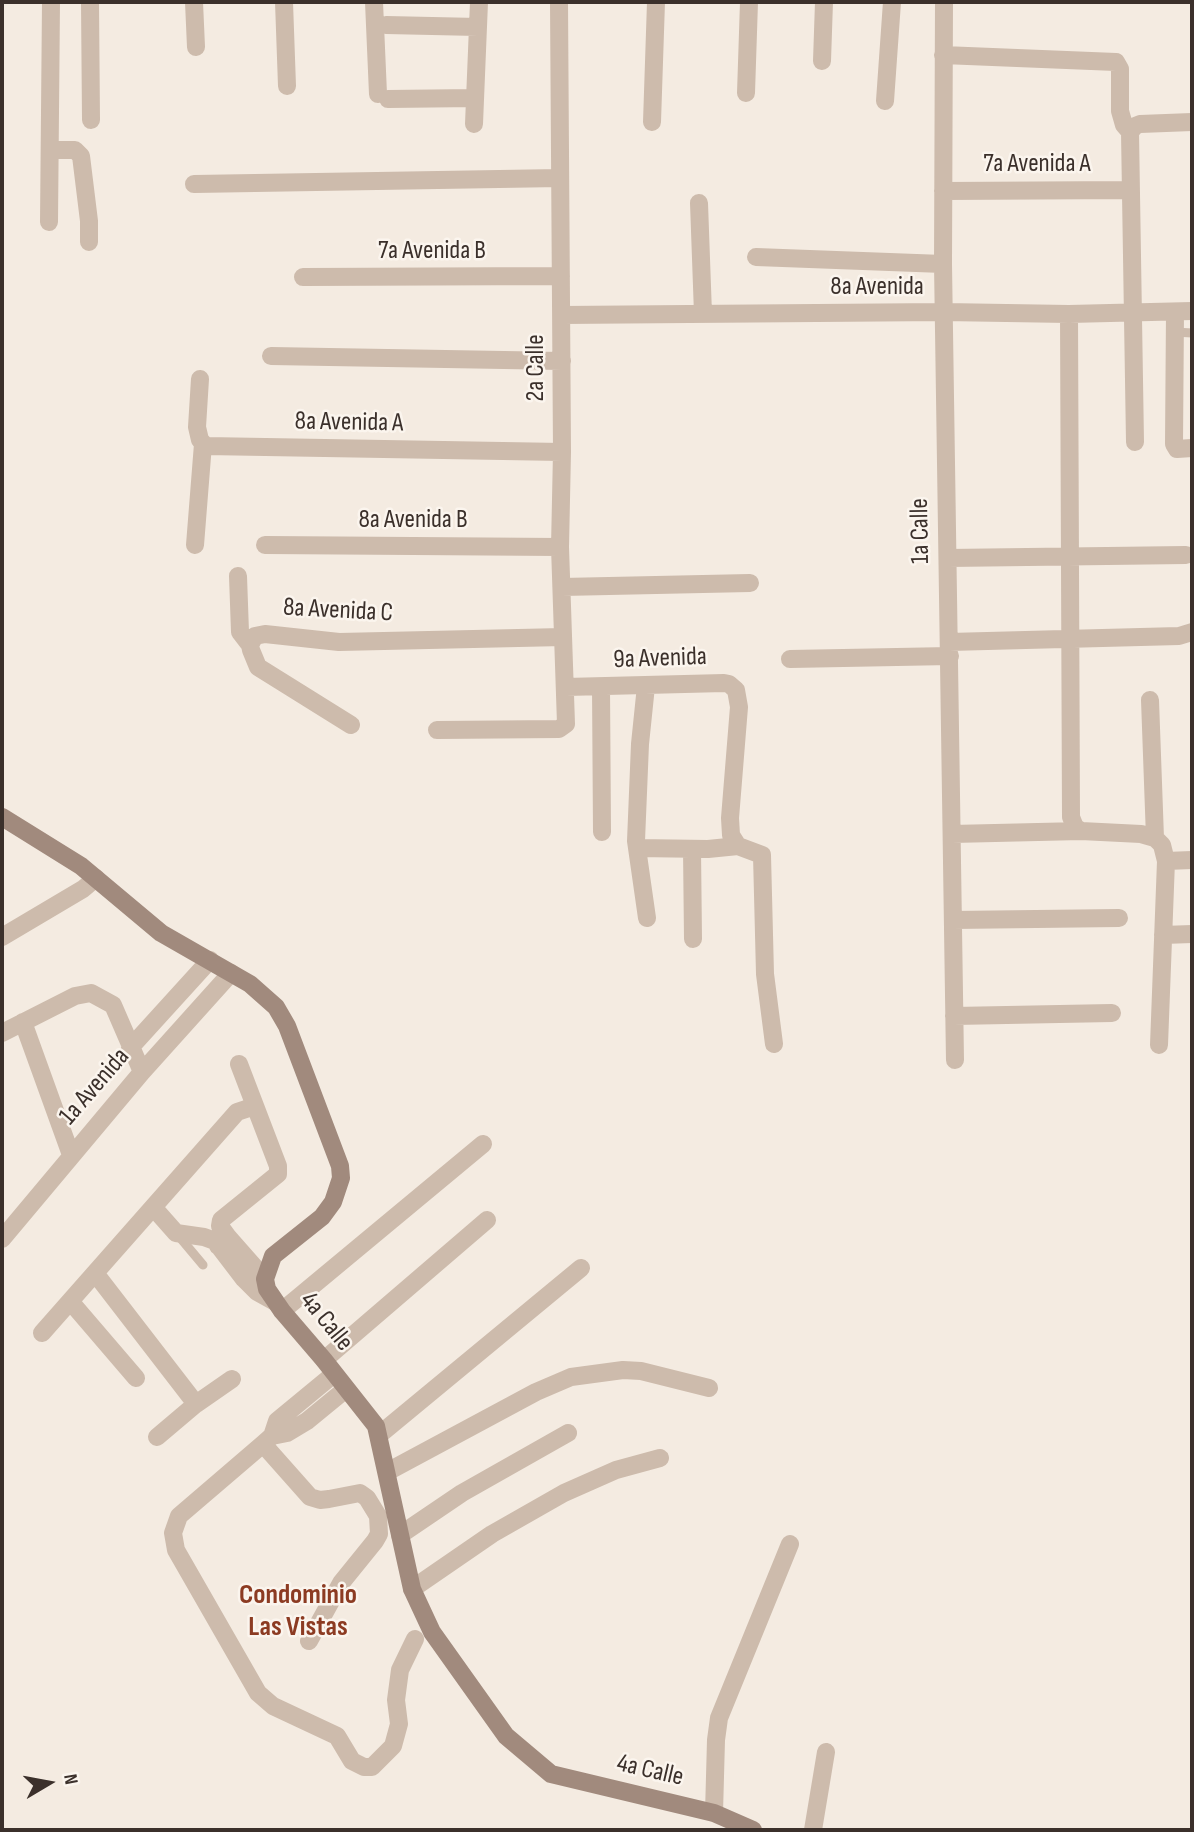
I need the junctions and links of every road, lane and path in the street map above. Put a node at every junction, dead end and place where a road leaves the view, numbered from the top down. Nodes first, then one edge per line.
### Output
1 (51, 2) edge
2 (90, 2) edge
3 (194, 2) edge
4 (284, 2) edge
5 (373, 2) edge
6 (479, 2) edge
7 (559, 2) edge
8 (656, 2) edge
9 (749, 2) edge
10 (824, 2) edge
11 (892, 2) edge
12 (944, 2) edge
13 (386, 25) dead end
14 (478, 27) junction
15 (196, 47) dead end
16 (943, 55) junction
17 (821, 61) dead end
18 (287, 86) dead end
19 (746, 93) dead end
20 (475, 98) junction
21 (885, 100) dead end
22 (91, 120) dead end
23 (652, 122) dead end
24 (1192, 122) edge
25 (474, 124) dead end
26 (1130, 132) junction
27 (50, 150) junction
28 (560, 178) junction
29 (194, 184) dead end
30 (1130, 190) junction
31 (943, 191) junction
32 (699, 204) dead end
33 (49, 222) dead end
34 (89, 242) dead end
35 (756, 257) dead end
36 (943, 264) junction
37 (561, 276) junction
38 (303, 277) dead end
39 (944, 312) junction
40 (1184, 312) edge
41 (1133, 313) junction
42 (703, 314) junction
43 (1069, 314) junction
44 (562, 315) junction
45 (1184, 332) edge
46 (271, 356) dead end
47 (562, 361) junction
48 (200, 379) dead end
49 (1135, 442) dead end
50 (203, 444) junction
51 (1192, 448) edge
52 (562, 452) junction
53 (195, 545) dead end
54 (265, 545) dead end
55 (561, 547) junction
56 (1186, 555) dead end
57 (1069, 557) junction
58 (948, 558) junction
59 (238, 576) dead end
60 (750, 583) dead end
61 (562, 587) junction
62 (1192, 632) edge
63 (563, 637) junction
64 (1069, 639) junction
65 (250, 645) junction
66 (949, 649) junction
67 (790, 659) dead end
68 (566, 687) junction
69 (601, 687) junction
70 (646, 687) junction
71 (1150, 700) dead end
72 (351, 725) dead end
73 (437, 730) dead end
74 (2, 817) edge
75 (1081, 831) junction
76 (602, 832) dead end
77 (952, 834) junction
78 (1155, 838) junction
79 (738, 846) junction
80 (637, 848) junction
81 (692, 849) junction
82 (1192, 860) edge
83 (1166, 861) junction
84 (96, 878) junction
85 (647, 918) dead end
86 (1119, 918) dead end
87 (953, 920) junction
88 (1192, 934) edge
89 (1163, 935) junction
90 (2, 937) edge
91 (693, 939) dead end
92 (210, 960) junction
93 (231, 973) junction
94 (1112, 1013) dead end
95 (954, 1016) junction
96 (23, 1022) junction
97 (2, 1033) edge
98 (774, 1044) dead end
99 (1159, 1045) dead end
100 (130, 1048) junction
101 (955, 1060) dead end
102 (239, 1065) dead end
103 (142, 1072) junction
104 (255, 1106) junction
105 (483, 1144) dead end
106 (71, 1156) junction
107 (153, 1207) junction
108 (487, 1220) dead end
109 (3, 1231) edge
110 (176, 1233) junction
111 (223, 1241) junction
112 (204, 1265) dead end
113 (581, 1268) dead end
114 (95, 1273) junction
115 (265, 1279) junction
116 (70, 1301) junction
117 (279, 1306) junction
118 (42, 1333) dead end
119 (329, 1367) junction
120 (136, 1378) dead end
121 (232, 1379) dead end
122 (709, 1388) dead end
123 (346, 1390) junction
124 (308, 1394) junction
125 (196, 1404) junction
126 (322, 1409) junction
127 (568, 1433) dead end
128 (379, 1435) junction
129 (157, 1437) dead end
130 (268, 1440) junction
131 (660, 1458) dead end
132 (387, 1472) junction
133 (400, 1535) junction
134 (790, 1544) dead end
135 (412, 1589) junction
136 (415, 1639) dead end
137 (309, 1641) dead end
138 (826, 1752) dead end
139 (714, 1813) junction
140 (753, 1830) edge
141 (813, 1830) edge

1 - 27 street
2 - 22 street
3 - 15 street
4 - 18 street
5 - 20 street
6 - 14 street
7 - 28 street, 2a Calle
8 - 23 street
9 - 19 street
10 - 17 street
11 - 21 street
12 - 16 street, 1a Calle
13 - 14 street
14 - 20 street
16 - 26 street
16 - 31 street, 1a Calle
20 - 25 street
24 - 26 street
26 - 30 street
27 - 33 street
27 - 34 street
28 - 29 street
28 - 37 street, 2a Calle
30 - 31 street, 7a Avenida A
30 - 41 street
31 - 36 street, 1a Calle
32 - 42 street
35 - 36 street
36 - 39 street, 1a Calle
37 - 38 street, 7a Avenida B
37 - 44 street, 2a Calle
39 - 42 street, 8a Avenida
39 - 43 street, 8a Avenida
39 - 58 street, 1a Calle
40 - 41 street, 8a Avenida
40 - 45 street
41 - 43 street, 8a Avenida
41 - 49 street
42 - 44 street, 8a Avenida
43 - 57 street
44 - 47 street, 2a Calle
45 - 51 street
46 - 47 street
47 - 52 street, 2a Calle
48 - 50 street
50 - 52 street, 8a Avenida A
50 - 53 street
52 - 55 street, 2a Calle
54 - 55 street, 8a Avenida B
55 - 61 street, 2a Calle
56 - 57 street
57 - 58 street
57 - 64 street
58 - 66 street, 1a Calle
59 - 65 street
60 - 61 street
61 - 63 street, 2a Calle
62 - 64 street
63 - 65 street, 8a Avenida C
63 - 68 street, 2a Calle
64 - 66 street
64 - 75 street
65 - 72 street, 8a Avenida C
66 - 67 street
66 - 77 street, 1a Calle
68 - 69 street, 9a Avenida
68 - 73 street, 2a Calle
69 - 70 street, 9a Avenida
69 - 76 street
70 - 79 street, 9a Avenida
70 - 80 street
71 - 78 street
74 - 84 street, 4a Calle
75 - 77 street
75 - 78 street
77 - 87 street, 1a Calle
78 - 83 street
79 - 81 street
79 - 98 street
80 - 81 street
80 - 85 street
81 - 91 street
82 - 83 street
83 - 89 street
84 - 90 street
84 - 92 street, 4a Calle
86 - 87 street
87 - 95 street, 1a Calle
88 - 89 street
89 - 99 street
92 - 93 street, 4a Calle
92 - 100 street, 1a Avenida
93 - 103 street, 1a Avenida
93 - 115 street, 4a Calle
94 - 95 street
95 - 101 street, 1a Calle
96 - 97 street
96 - 100 street
96 - 106 street
100 - 103 street
102 - 104 street
103 - 106 street, 1a Avenida
104 - 107 street
104 - 111 street
105 - 117 street
106 - 109 street, 1a Avenida
107 - 110 street
107 - 114 street
108 - 119 street
110 - 111 street
110 - 112 lane
111 - 115 street
111 - 117 street
113 - 128 street
114 - 116 street
114 - 125 street
115 - 117 street, 4a Calle
116 - 118 street
116 - 120 street
117 - 119 street, 4a Calle
119 - 123 street, 4a Calle
119 - 124 street
121 - 125 street
122 - 132 street
123 - 126 street
123 - 128 street, 4a Calle
124 - 126 street
124 - 130 street
125 - 129 street
126 - 130 street
127 - 133 street
128 - 132 street, 4a Calle
130 - 136 street
130 - 137 street
131 - 135 street
132 - 133 street, 4a Calle
133 - 135 street, 4a Calle
134 - 139 street
135 - 139 street, 4a Calle
138 - 141 street
139 - 140 street, 4a Calle

